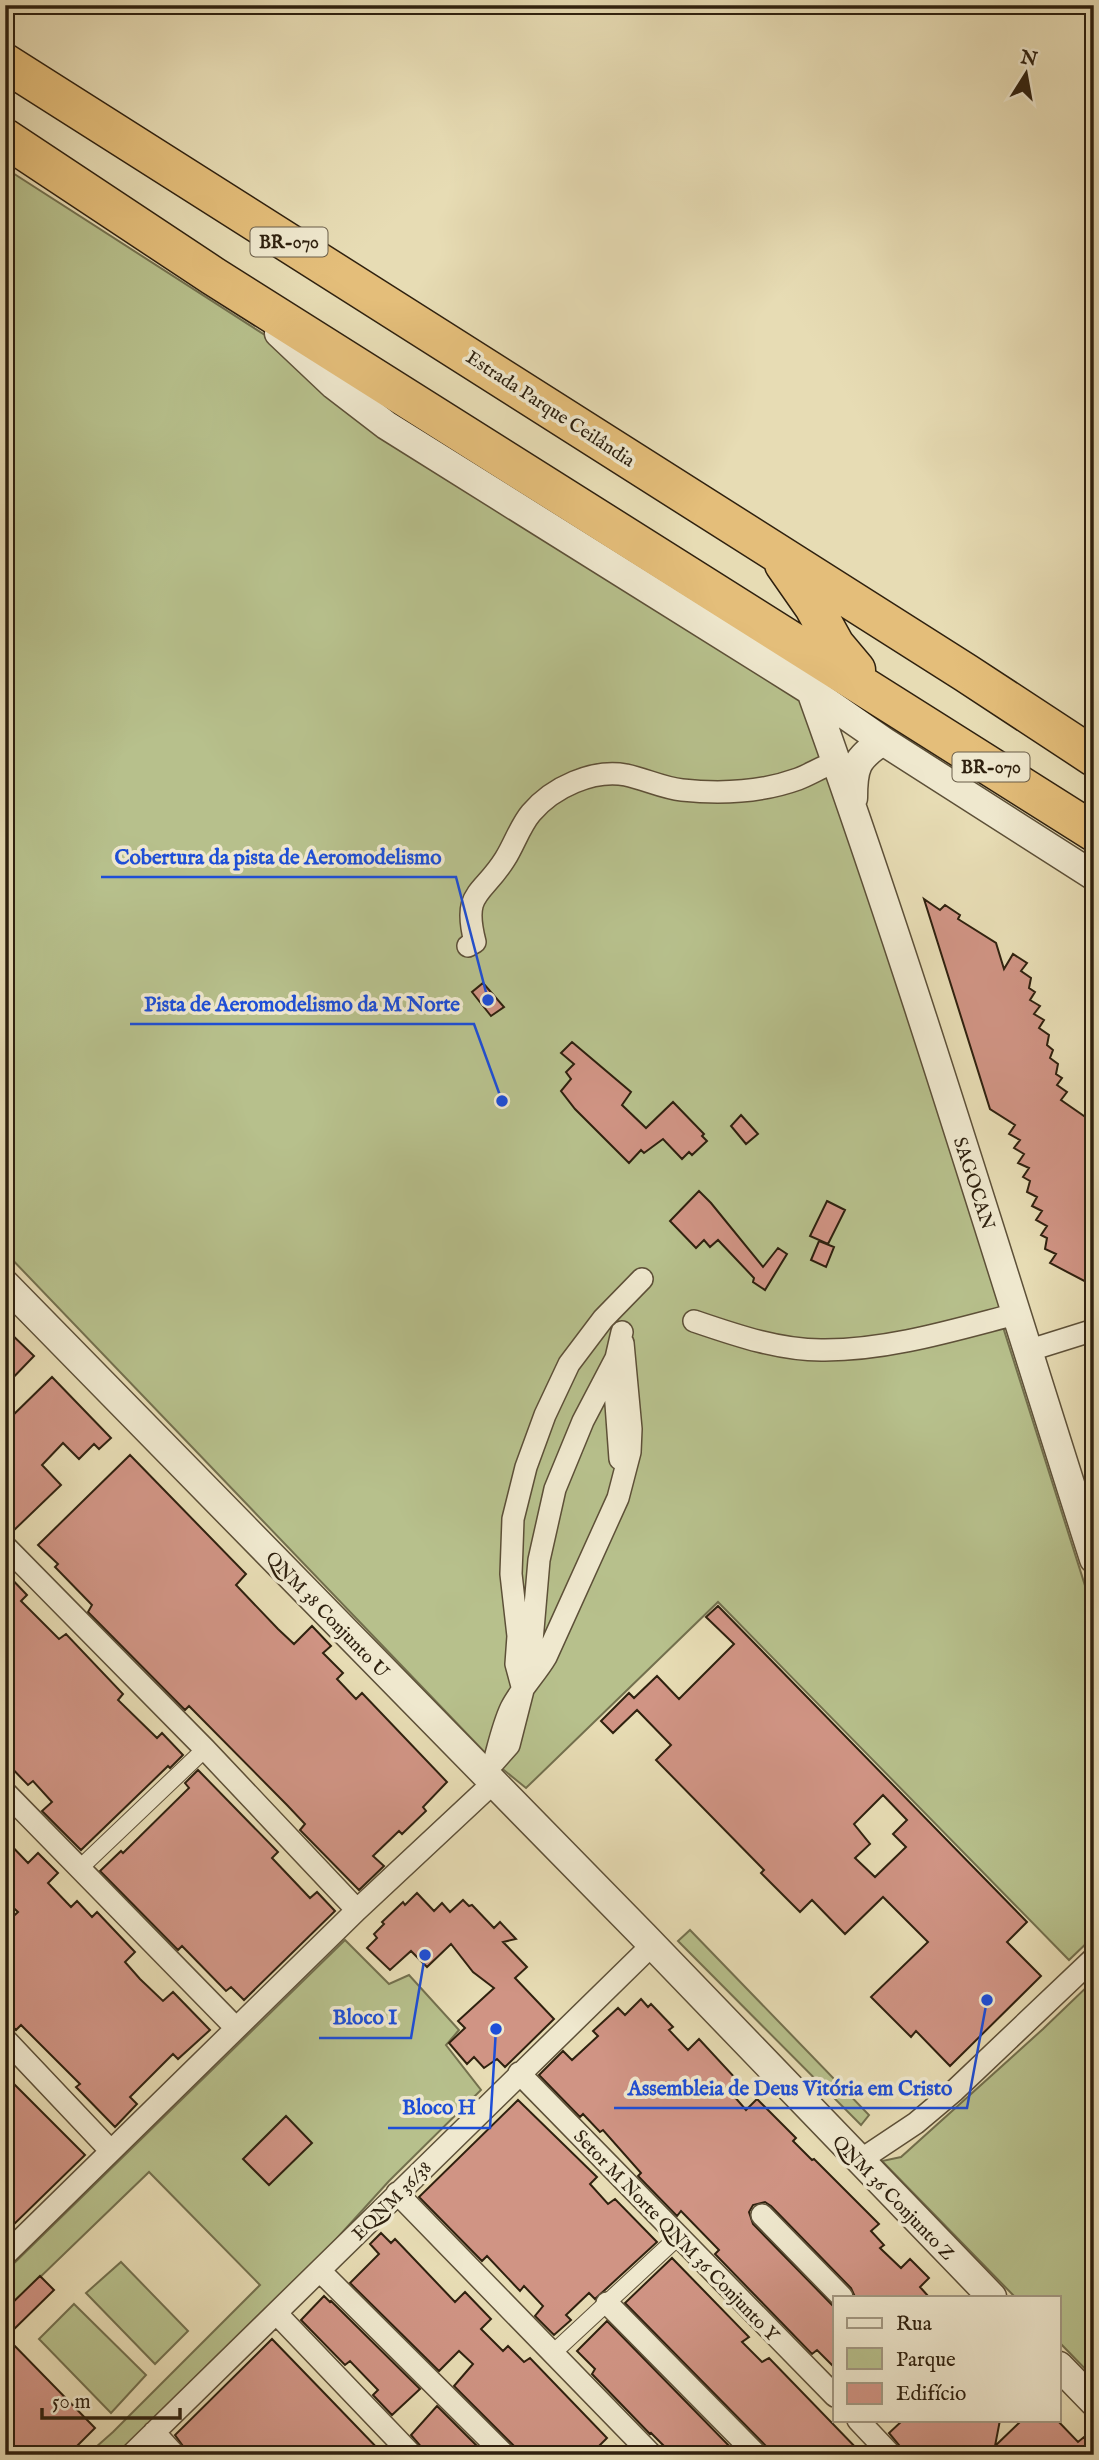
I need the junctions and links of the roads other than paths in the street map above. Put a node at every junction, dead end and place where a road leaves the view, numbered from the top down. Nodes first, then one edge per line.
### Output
1 (5, 63) edge
2 (5, 138) edge
3 (214, 276) junction
4 (775, 551) junction
5 (742, 609) junction
6 (821, 623) junction
7 (909, 637) junction
8 (811, 691) junction
9 (889, 702) junction
10 (883, 741) junction
11 (1094, 757) edge
12 (836, 762) junction
13 (853, 808) junction
14 (1094, 832) edge
15 (1094, 876) edge
16 (468, 946) dead end
17 (5, 1284) edge
18 (1016, 1314) junction
19 (694, 1321) dead end
20 (1094, 1330) edge
21 (622, 1332) junction
22 (1027, 1351) junction
23 (616, 1358) junction
24 (625, 1474) junction
25 (5, 1546) edge
26 (1094, 1559) edge
27 (523, 1690) junction
28 (205, 1749) junction
29 (493, 1783) junction
30 (5, 1792) edge
31 (80, 1868) junction
32 (356, 1910) junction
33 (652, 1945) junction
34 (1094, 1958) edge
35 (236, 2028) junction
36 (5, 2039) edge
37 (519, 2073) junction
38 (111, 2151) junction
39 (859, 2161) junction
40 (397, 2193) junction
41 (762, 2215) dead end
42 (678, 2237) junction
43 (5, 2255) edge
44 (320, 2271) junction
45 (841, 2296) edge
46 (991, 2296) edge
47 (607, 2303) junction
48 (277, 2314) junction
49 (553, 2353) junction
50 (1060, 2367) edge
51 (833, 2394) edge
52 (1094, 2402) edge
53 (870, 2424) edge
54 (154, 2432) junction
55 (131, 2455) edge
56 (175, 2455) edge
57 (412, 2455) edge
58 (505, 2455) edge
59 (652, 2455) edge
60 (757, 2455) edge
61 (891, 2455) edge

1 - 4 highway, Estrada Parque Ceilândia / BR-070
2 - 3 highway, BR-070
3 - 5 highway, BR-070
3 - 8 street
4 - 6 highway
4 - 7 highway, Estrada Parque Ceilândia / BR-070
5 - 6 highway
5 - 9 highway, BR-070
6 - 7 highway
6 - 9 highway
7 - 11 highway, Estrada Parque Ceilândia / BR-070
8 - 10 street
8 - 12 street, SAGOCAN
9 - 14 highway, BR-070
10 - 13 street, SAGOCAN
10 - 15 street
12 - 13 street, SAGOCAN
12 - 16 street
13 - 18 street, SAGOCAN
17 - 29 street, QNM 38 Conjunto U
18 - 19 street
18 - 22 street, SAGOCAN
20 - 22 street
21 - 23 street
21 - 24 street
21 - 27 street
22 - 26 street, SAGOCAN
23 - 24 street
23 - 27 street
24 - 27 street
25 - 28 street
28 - 31 street
28 - 32 street
29 - 32 street
29 - 33 street, QNM 38 Conjunto U
30 - 31 street
31 - 35 street
32 - 35 street
33 - 37 street, EQNM 36/38
33 - 39 street, QNM 36 Conjunto Z
34 - 39 street
35 - 38 street
36 - 38 street
37 - 40 street, EQNM 36/38
37 - 42 street, Setor M Norte QNM 36 Conjunto Y
38 - 43 street
39 - 46 street, QNM 36 Conjunto Z
40 - 44 street, EQNM 36/38
40 - 49 street
41 - 45 street
42 - 47 street
42 - 51 street, Setor M Norte QNM 36 Conjunto Y
44 - 48 street, EQNM 36/38
44 - 58 street
47 - 49 street
47 - 60 street
48 - 54 street, EQNM 36/38
48 - 57 street
49 - 59 street
50 - 52 street
53 - 61 street
54 - 55 street, EQNM 36/38
54 - 56 street

